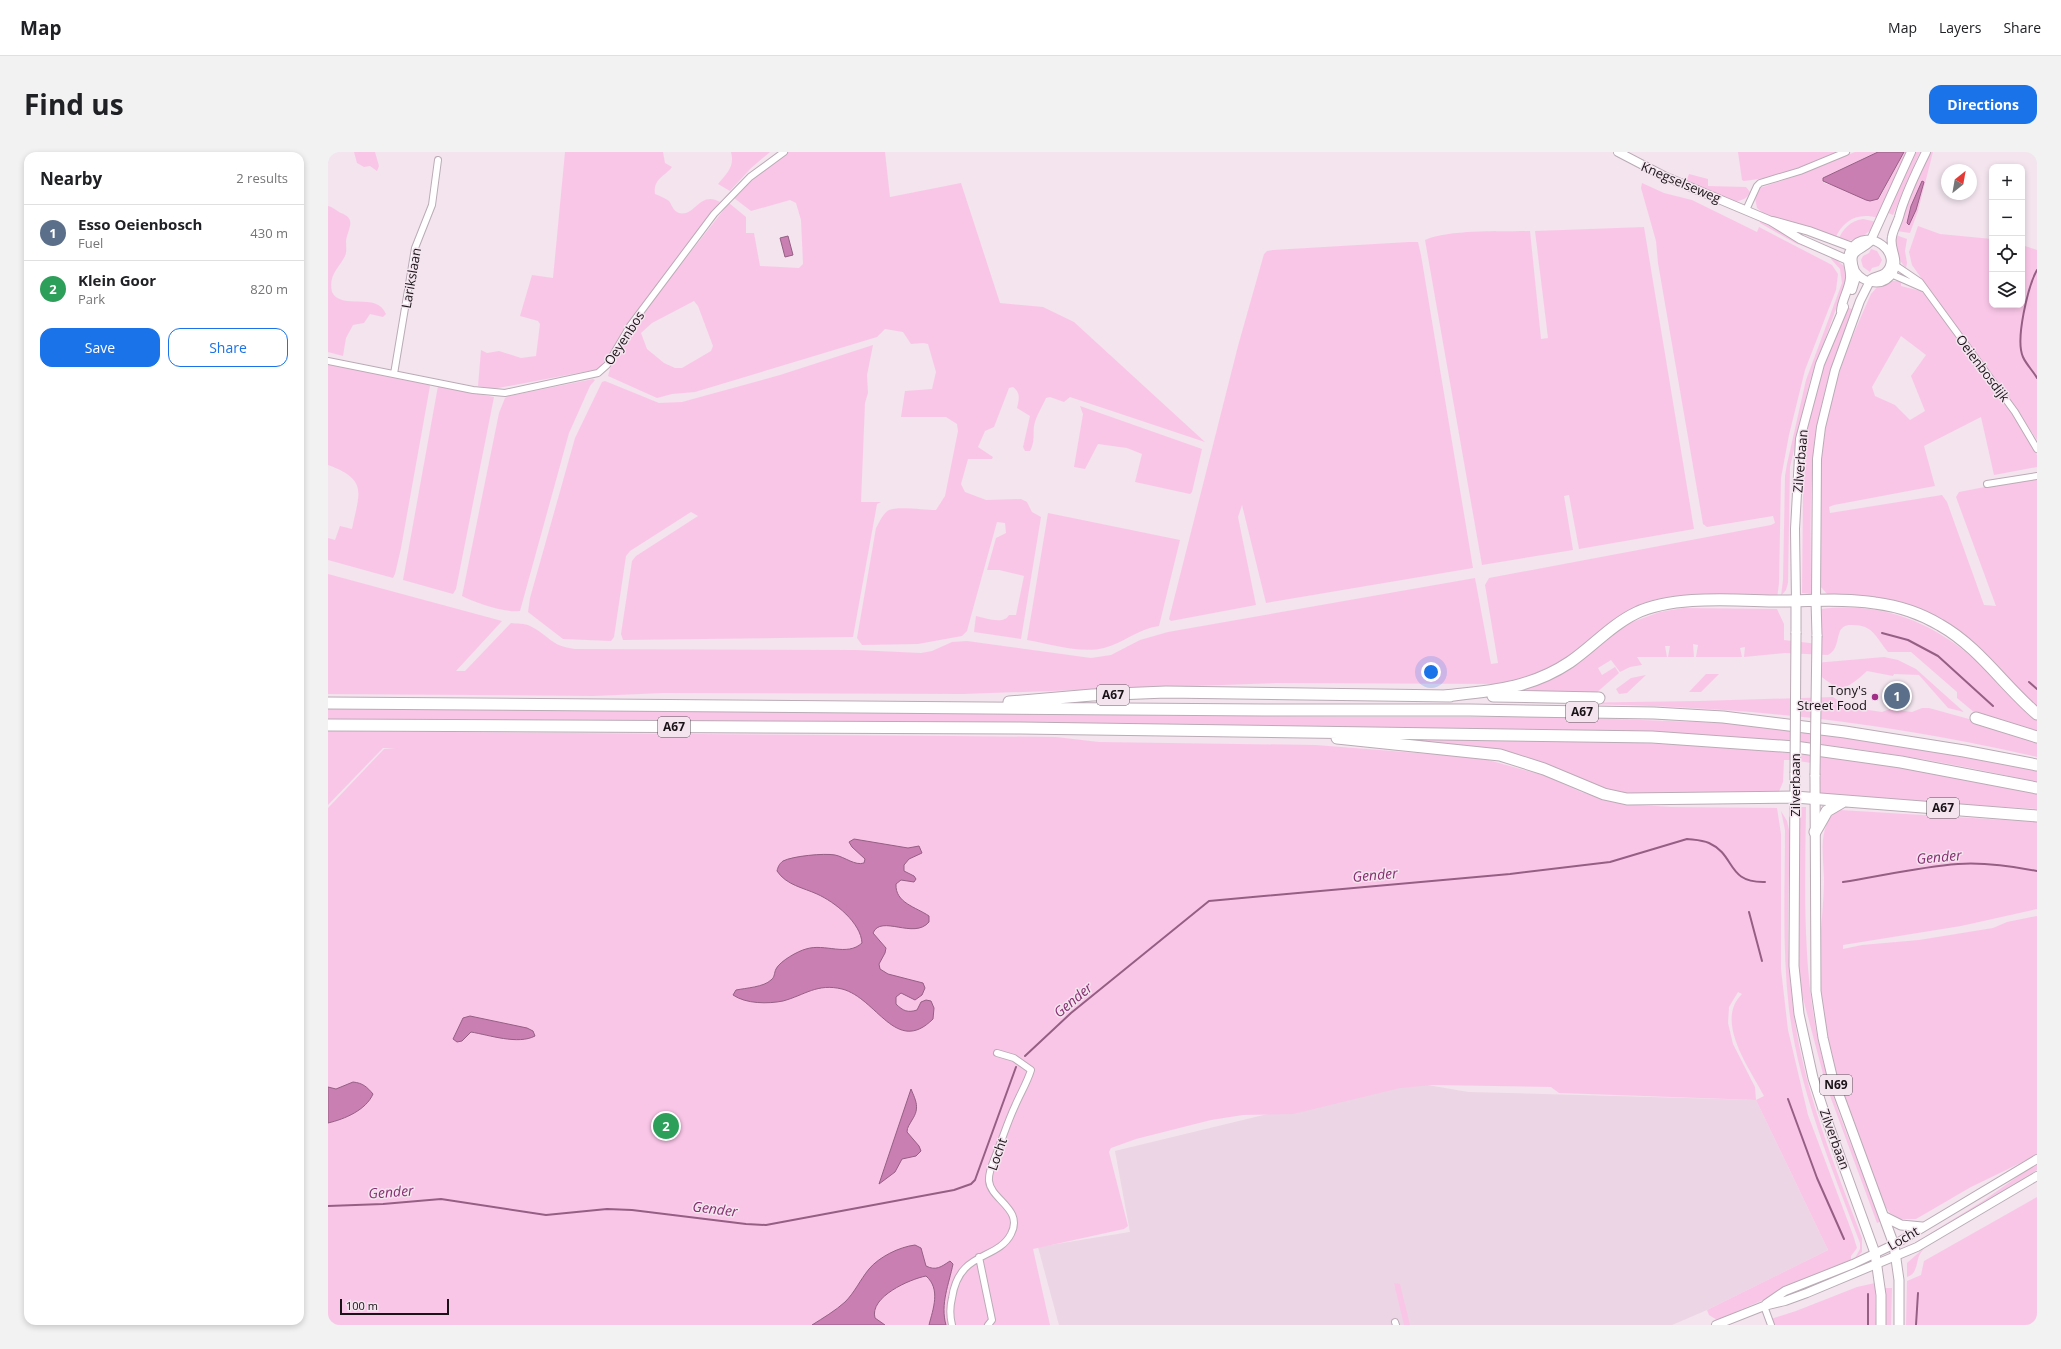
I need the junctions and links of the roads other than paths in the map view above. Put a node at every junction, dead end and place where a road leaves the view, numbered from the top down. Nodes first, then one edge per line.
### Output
1 (784, 152) edge
2 (1618, 152) edge
3 (1846, 152) edge
4 (1911, 152) edge
5 (1926, 152) edge
6 (438, 160) dead end
7 (1746, 210) junction
8 (1771, 221) junction
9 (1871, 240) junction
10 (1888, 245) junction
11 (1852, 248) junction
12 (1850, 261) junction
13 (1893, 263) junction
14 (1853, 273) junction
15 (1891, 274) junction
16 (1872, 282) junction
17 (1925, 289) junction
18 (328, 361) edge
19 (394, 374) junction
20 (2037, 449) edge
21 (2037, 476) edge
22 (1987, 484) dead end
23 (1816, 600) junction
24 (1796, 601) junction
25 (1444, 696) junction
26 (1599, 698) dead end
27 (328, 703) edge
28 (971, 707) junction
29 (2037, 714) edge
30 (1976, 718) dead end
31 (328, 725) edge
32 (1299, 732) junction
33 (2037, 737) edge
34 (2037, 766) edge
35 (2037, 788) edge
36 (1795, 797) junction
37 (1816, 799) junction
38 (1846, 801) junction
39 (2037, 816) edge
40 (1815, 832) junction
41 (997, 1053) dead end
42 (2037, 1159) edge
43 (2037, 1176) edge
44 (1885, 1217) junction
45 (1922, 1227) junction
46 (1894, 1245) junction
47 (1876, 1253) junction
48 (1896, 1256) junction
49 (980, 1257) junction
50 (1878, 1265) junction
51 (1764, 1306) junction
52 (952, 1325) edge
53 (988, 1325) edge
54 (1716, 1325) edge
55 (1771, 1325) edge
56 (1881, 1325) edge
57 (1899, 1325) edge

1 - 19 street, Oeyenbos
2 - 7 main road, Knegselseweg
3 - 7 street
4 - 9 main road
5 - 10 main road
6 - 19 street, Larikslaan
7 - 8 main road, Knegselseweg
8 - 11 main road, Knegselseweg
8 - 12 main road, Knegselseweg
9 - 10 main road
9 - 11 main road
9 - 12 main road
10 - 13 main road
11 - 12 main road
12 - 14 main road
13 - 15 main road
13 - 16 main road
13 - 17 street, Oeienbosdijk
14 - 16 main road
14 - 24 main road, Zilverbaan
15 - 16 main road
15 - 17 street
16 - 23 main road, Zilverbaan
17 - 20 street, Oeienbosdijk
18 - 19 street, Oeyenbos
21 - 22 street
23 - 24 highway, A67
23 - 29 highway, A67
23 - 37 main road, Zilverbaan / N69, bridge
24 - 25 highway, A67
24 - 36 main road, Zilverbaan / N69, bridge
25 - 26 highway, A67
25 - 28 highway, A67
27 - 28 highway, A67
28 - 34 highway, A67
30 - 33 highway
31 - 32 highway, A67
32 - 35 highway, A67
32 - 36 highway, A67
36 - 37 highway, A67
36 - 47 main road, Zilverbaan / N69
37 - 38 highway, A67
37 - 40 main road, Zilverbaan / N69
38 - 39 highway, A67
38 - 40 highway
40 - 44 main road, Zilverbaan / N69
41 - 49 street, Locht
42 - 45 main road, Locht
43 - 48 main road, Locht
44 - 45 main road
44 - 46 main road, Zilverbaan / N69
45 - 46 main road, Locht
46 - 47 main road, Locht
46 - 48 main road, N69
47 - 50 main road, N69
47 - 51 main road, Locht
48 - 50 main road, Locht
48 - 57 main road, N69
49 - 52 street, Locht
49 - 53 street
50 - 51 main road, Locht
50 - 56 main road, N69
51 - 54 main road, Locht
51 - 55 street

